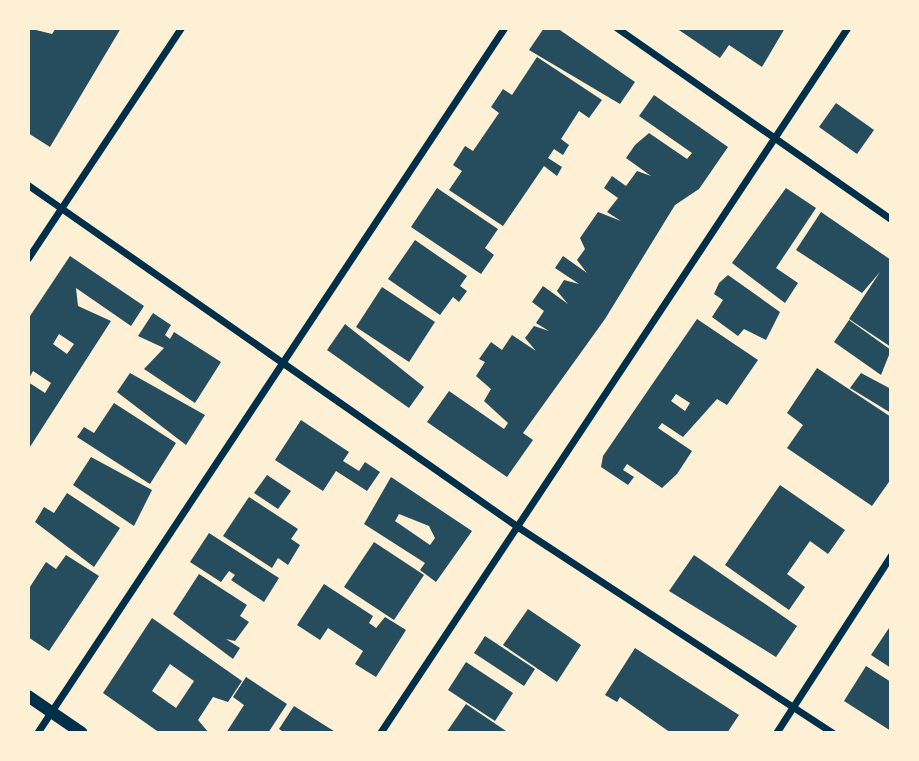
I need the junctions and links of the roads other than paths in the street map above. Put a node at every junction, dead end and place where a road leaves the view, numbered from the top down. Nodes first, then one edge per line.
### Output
1 (181, 28) edge
2 (504, 28) edge
3 (617, 28) edge
4 (847, 28) edge
5 (775, 138) junction
6 (28, 184) edge
7 (62, 208) junction
8 (891, 219) edge
9 (28, 258) edge
10 (283, 362) junction
11 (518, 527) junction
12 (891, 555) edge
13 (28, 696) edge
14 (793, 707) junction
15 (52, 712) junction
16 (37, 733) edge
17 (82, 733) edge
18 (380, 733) edge
19 (776, 733) edge
20 (833, 733) edge

1 - 7 street
2 - 10 street
3 - 5 street
4 - 5 street
5 - 8 street
5 - 11 street
6 - 7 street
7 - 9 street
7 - 10 street
10 - 11 street
10 - 15 street
11 - 14 street
11 - 18 street
12 - 14 street
13 - 15 street
14 - 19 street
14 - 20 street
15 - 16 street
15 - 17 street

